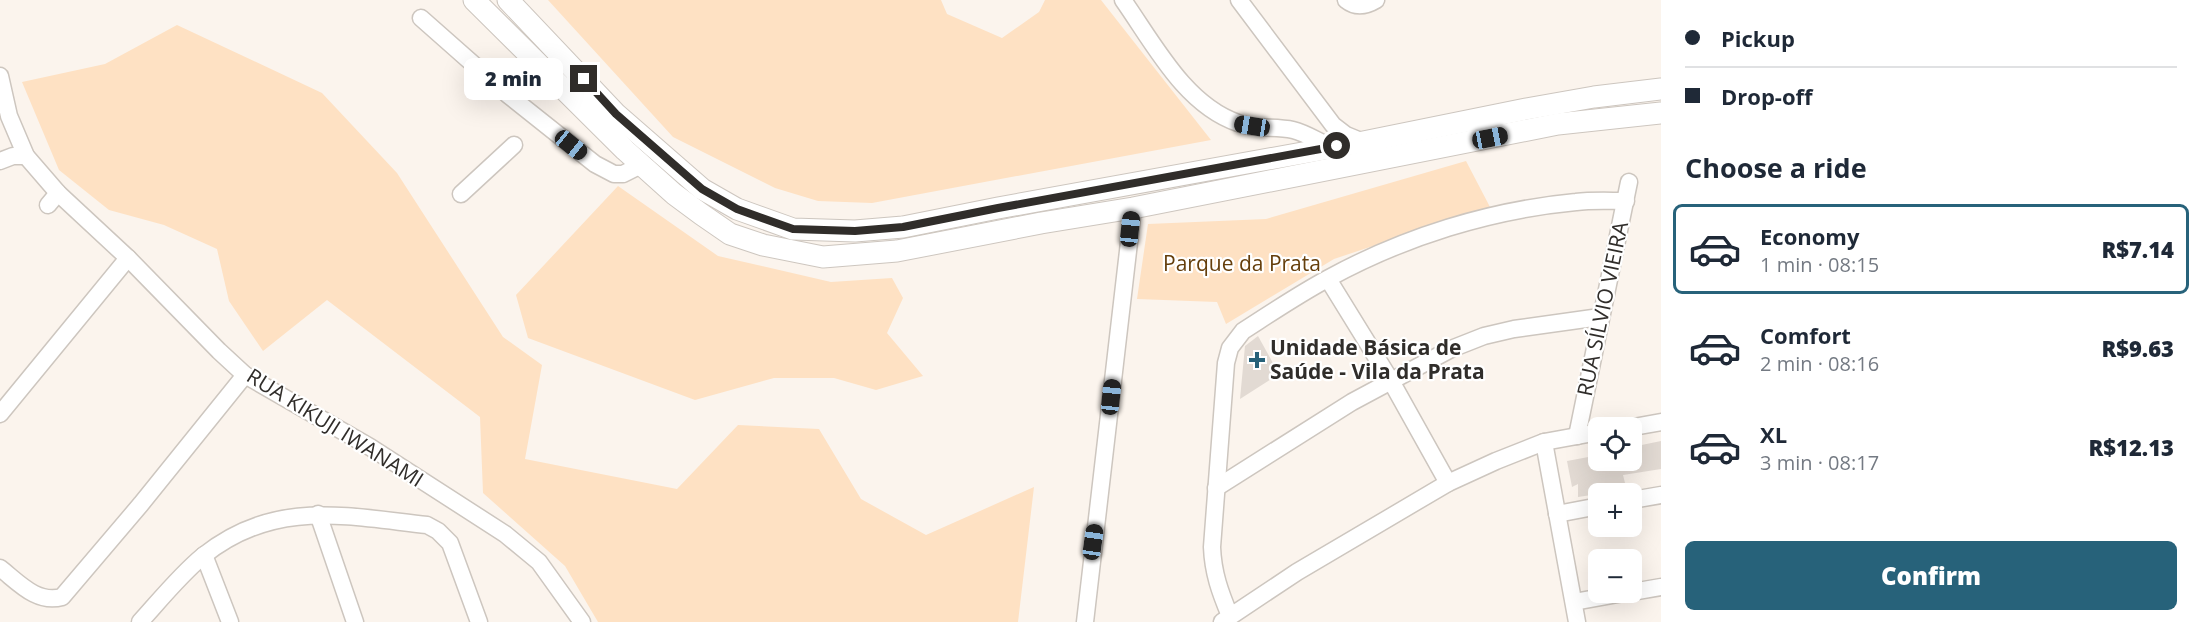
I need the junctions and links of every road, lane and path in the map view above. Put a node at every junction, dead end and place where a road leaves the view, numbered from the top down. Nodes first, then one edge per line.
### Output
1 (474, 0) edge
2 (508, 0) edge
3 (1123, 0) edge
4 (1239, 0) edge
5 (1346, 0) edge
6 (1370, 3) edge
7 (421, 18) dead end
8 (0, 76) edge
9 (1661, 89) edge
10 (1661, 112) edge
11 (514, 146) dead end
12 (1331, 147) junction
13 (1365, 152) junction
14 (26, 156) junction
15 (0, 160) edge
16 (641, 165) junction
17 (1629, 182) dead end
18 (461, 194) dead end
19 (1626, 201) junction
20 (1132, 208) junction
21 (128, 258) junction
22 (1328, 279) junction
23 (1600, 317) junction
24 (245, 375) junction
25 (1391, 381) junction
26 (0, 414) edge
27 (1661, 422) edge
28 (1642, 425) edge
29 (1588, 434) edge
30 (1577, 436) junction
31 (1544, 442) junction
32 (1448, 483) junction
33 (1216, 488) junction
34 (1661, 495) edge
35 (1642, 498) edge
36 (1588, 508) edge
37 (318, 514) junction
38 (1557, 514) junction
39 (204, 555) junction
40 (0, 568) edge
41 (1661, 587) edge
42 (1642, 590) edge
43 (1588, 600) edge
44 (1574, 602) junction
45 (1226, 619) edge
46 (140, 622) edge
47 (230, 622) edge
48 (355, 622) edge
49 (479, 622) edge
50 (582, 622) edge
51 (1085, 622) edge
52 (1577, 622) edge

1 - 16 main road
2 - 12 main road
3 - 12 street
4 - 13 street
5 - 6 street
7 - 16 street
8 - 14 street, RUA KIKUJI IWANAMI
9 - 13 main road
10 - 13 main road
11 - 18 street
12 - 13 main road
13 - 20 main road
14 - 15 street
14 - 21 street, RUA KIKUJI IWANAMI
16 - 20 main road
17 - 19 street, RUA SÍLVIO VIEIRA
19 - 22 street
19 - 23 street, RUA SÍLVIO VIEIRA
20 - 51 street
21 - 24 street, RUA KIKUJI IWANAMI
21 - 26 street
22 - 25 street
22 - 33 street
23 - 25 street
23 - 30 street, RUA SÍLVIO VIEIRA
24 - 40 street
24 - 50 street, RUA KIKUJI IWANAMI
25 - 32 street
25 - 33 street
27 - 28 street
29 - 30 street
30 - 31 street
31 - 32 street
31 - 38 street
32 - 45 street
33 - 45 street
34 - 35 street
36 - 38 street
37 - 39 street
37 - 48 street
37 - 49 street
38 - 44 street
39 - 46 street
39 - 47 street
41 - 42 street
43 - 44 street
44 - 52 street

